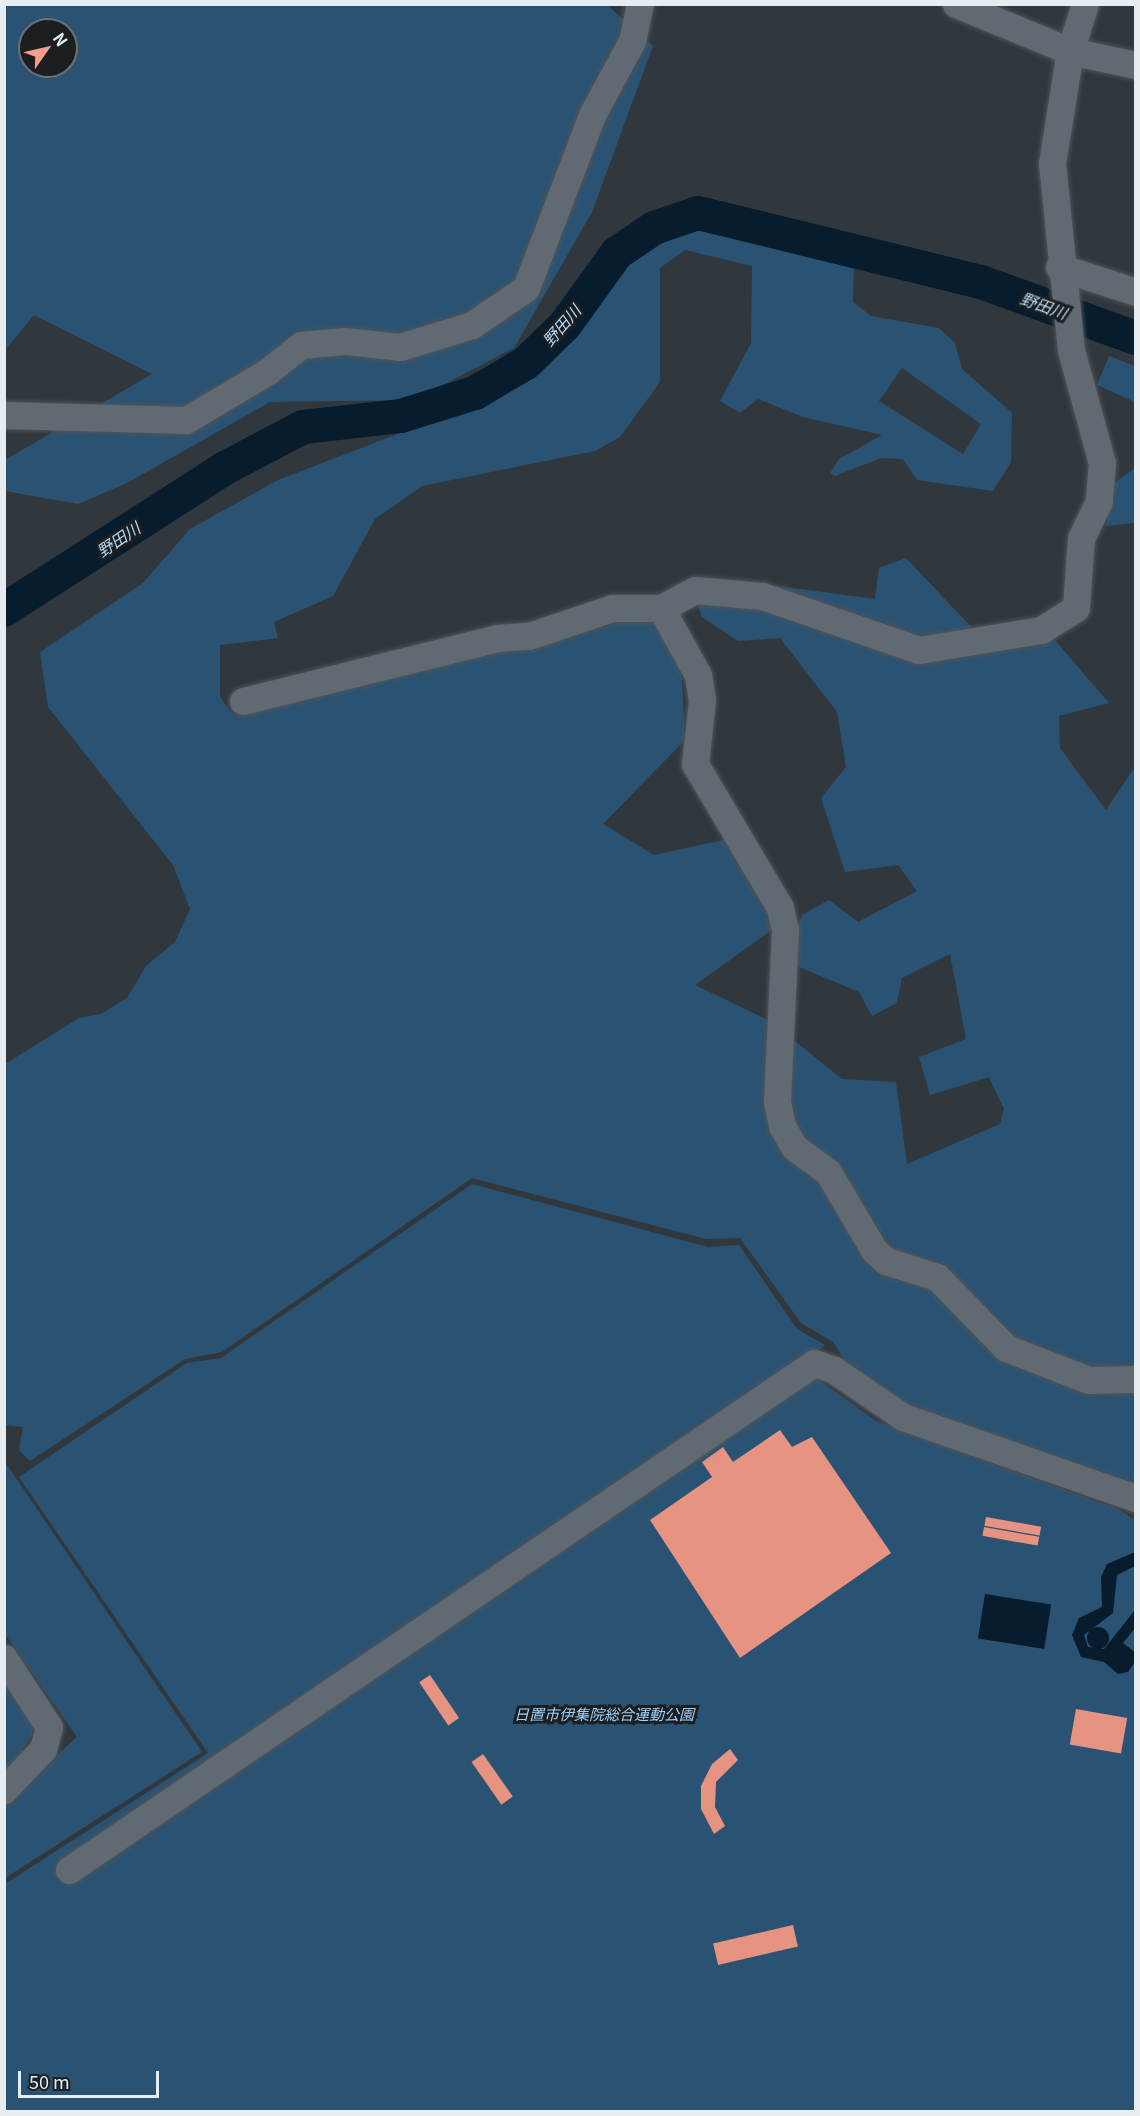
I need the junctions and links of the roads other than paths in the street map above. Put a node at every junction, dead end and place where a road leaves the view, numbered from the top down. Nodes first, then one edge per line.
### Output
1 (640, 4) edge
2 (956, 4) edge
3 (1085, 4) edge
4 (1070, 51) junction
5 (1136, 65) edge
6 (1060, 275) junction
7 (1136, 292) edge
8 (4, 415) edge
9 (661, 608) junction
10 (243, 701) dead end
11 (1136, 1379) edge
12 (1136, 1498) edge
13 (4, 1658) edge
14 (4, 1790) edge
15 (69, 1870) dead end

1 - 8 street
2 - 4 street
3 - 4 street
4 - 5 street
4 - 6 street
6 - 7 street
6 - 9 street
9 - 10 street
9 - 11 street
12 - 15 street
13 - 14 street

